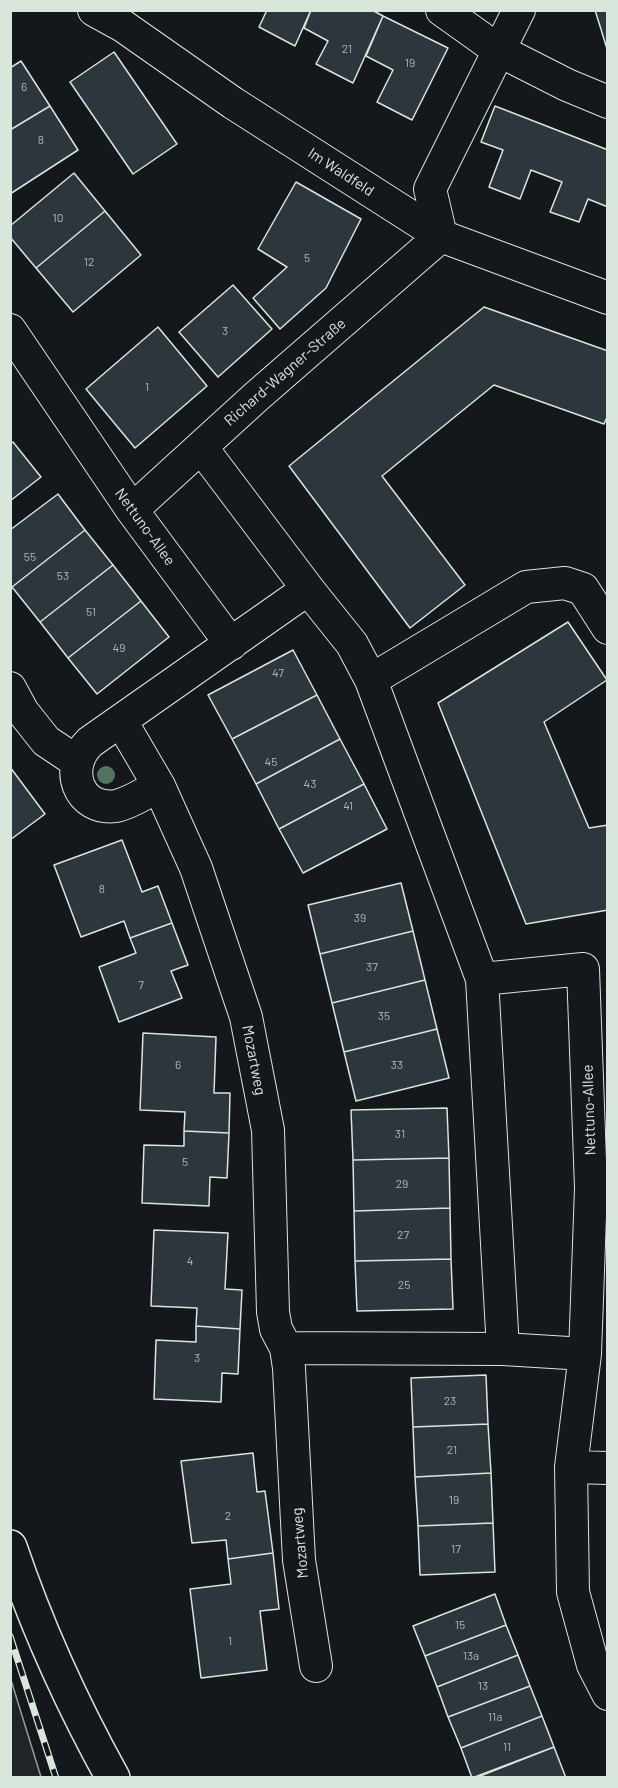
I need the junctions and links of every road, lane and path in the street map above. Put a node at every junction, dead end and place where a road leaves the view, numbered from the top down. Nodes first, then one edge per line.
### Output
1 (94, 10) edge
2 (442, 10) edge
3 (519, 10) edge
4 (498, 50) junction
5 (608, 102) edge
6 (441, 236) junction
7 (608, 298) edge
8 (10, 330) edge
9 (201, 447) junction
10 (132, 510) junction
11 (308, 589) junction
12 (608, 628) edge
13 (231, 644) junction
14 (371, 680) junction
15 (10, 688) edge
16 (121, 721) junction
17 (76, 761) junction
18 (159, 786) junction
19 (595, 967) edge
20 (482, 979) junction
21 (286, 1347) junction
22 (503, 1349) junction
23 (585, 1354) junction
24 (571, 1467) junction
25 (608, 1468) edge
26 (10, 1547) edge
27 (316, 1666) dead end
28 (608, 1694) edge
29 (112, 1778) edge

1 - 6 street, Im Waldfeld
2 - 4 street
3 - 4 street
4 - 5 street
4 - 6 street
6 - 7 street, Im Waldfeld
6 - 9 street, Richard-Wagner-Straße
8 - 10 street, Nettuno-Allee
9 - 10 street, Richard-Wagner-Straße
9 - 11 street
10 - 13 street, Nettuno-Allee
11 - 13 street
11 - 14 street
12 - 14 street
13 - 16 street
14 - 20 street
15 - 17 street
16 - 17 street
16 - 18 street, Mozartweg
17 - 18 street
18 - 21 street, Mozartweg
19 - 20 street, Nettuno-Allee
19 - 23 street, Nettuno-Allee
20 - 22 street
21 - 22 street
21 - 27 street, Mozartweg
22 - 23 street
23 - 24 street, Nettuno-Allee
24 - 25 street
24 - 28 street, Nettuno-Allee
26 - 29 street

